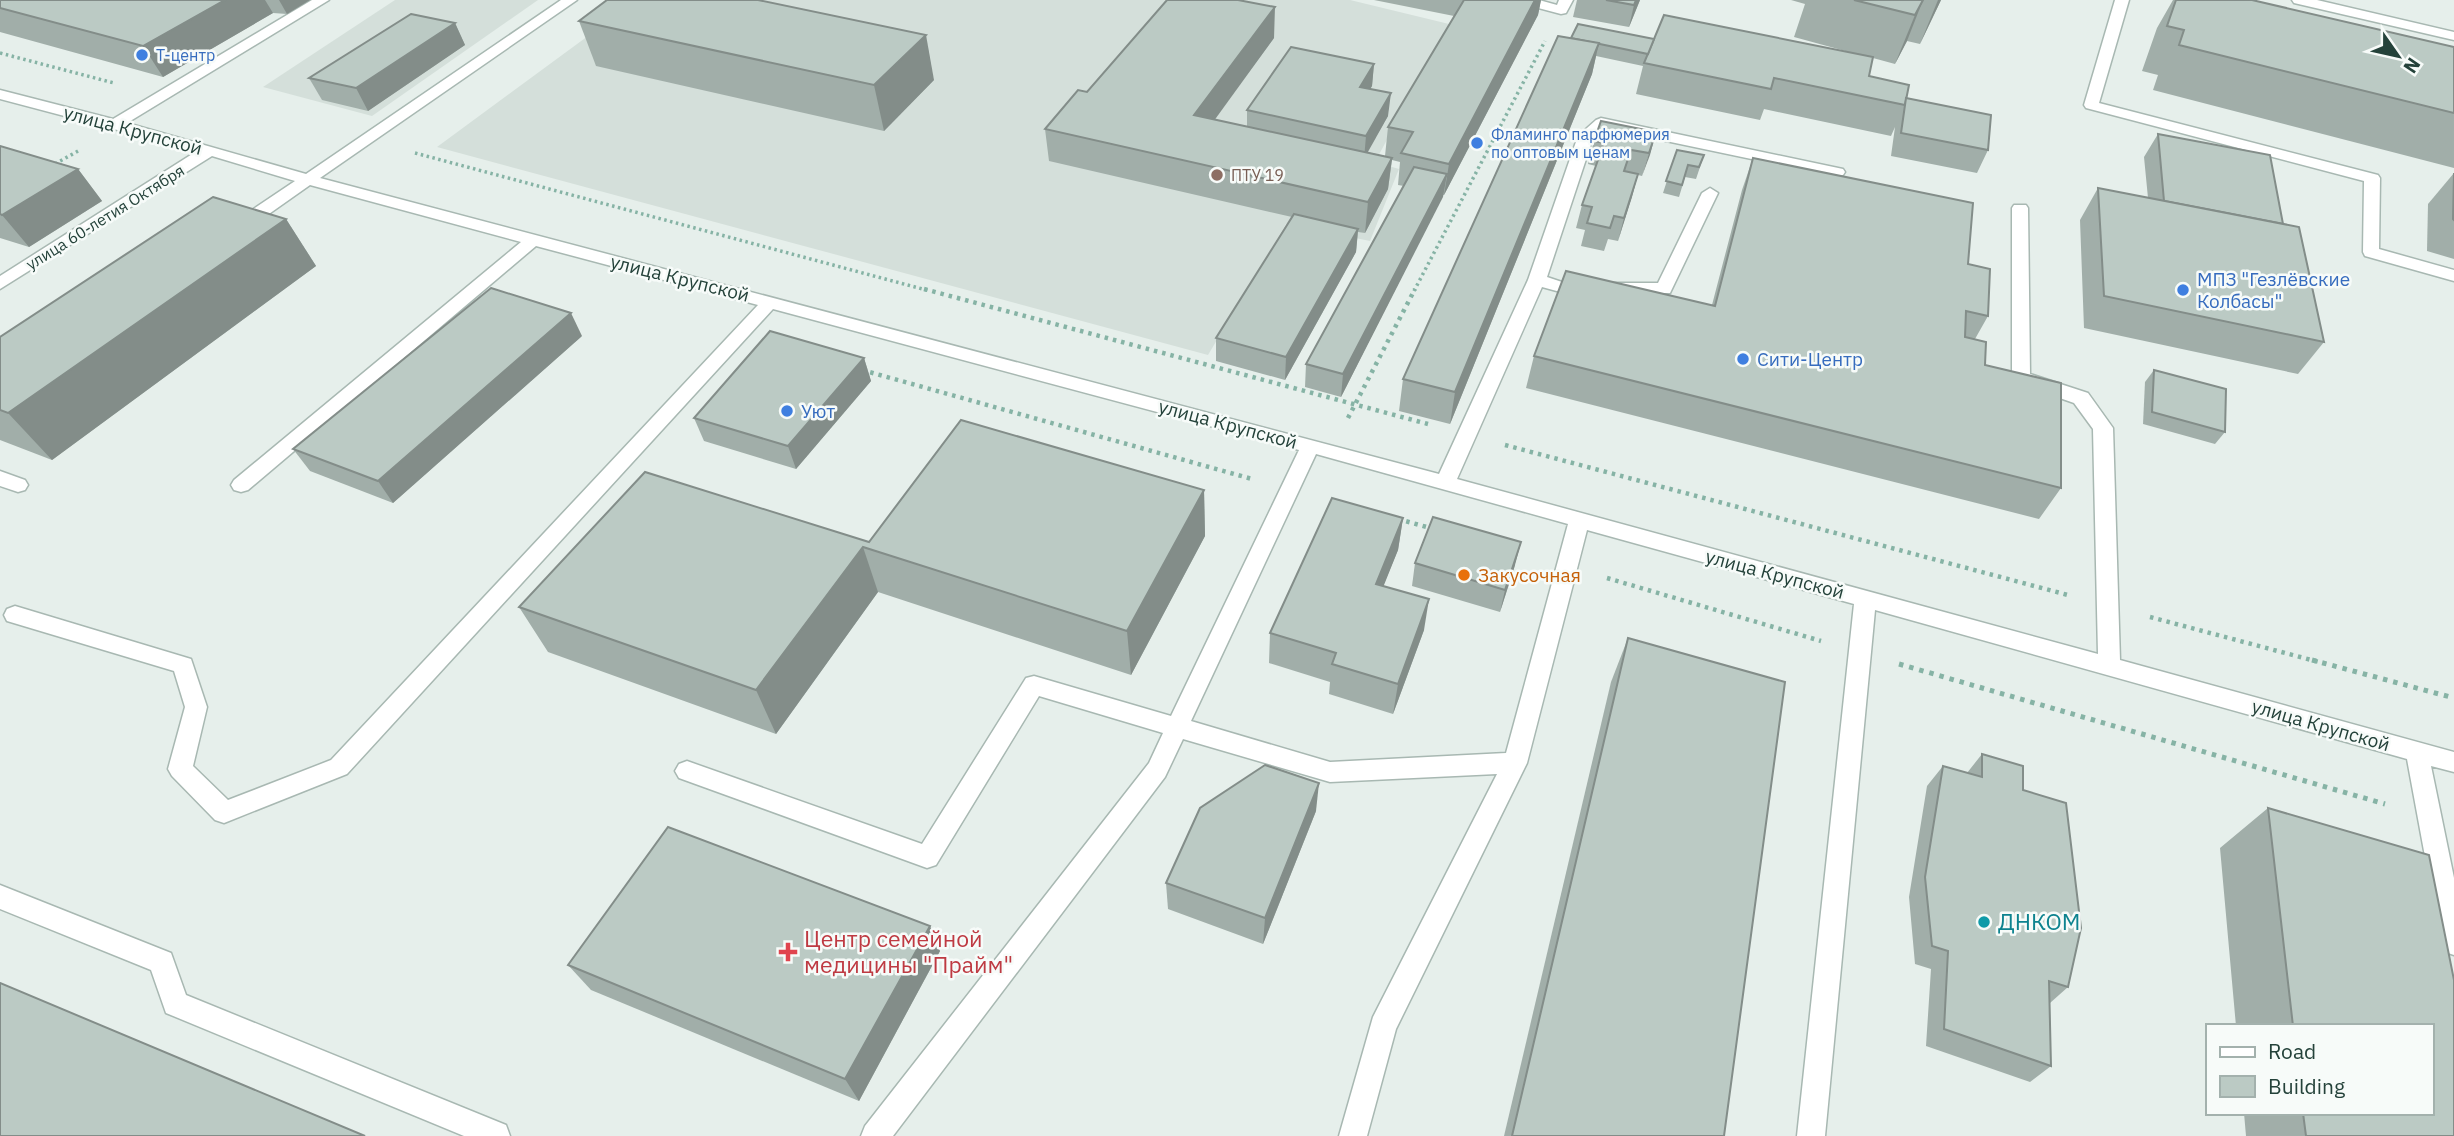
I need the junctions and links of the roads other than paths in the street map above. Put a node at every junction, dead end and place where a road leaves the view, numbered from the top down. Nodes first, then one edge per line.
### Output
1 (323, 0) edge
2 (570, 0) edge
3 (1524, 0) edge
4 (2122, 0) edge
5 (2299, 0) edge
6 (1564, 5) edge
7 (2454, 36) edge
8 (0, 94) edge
9 (114, 125) junction
10 (210, 150) junction
11 (1837, 172) edge
12 (309, 180) junction
13 (1710, 193) dead end
14 (2020, 208) dead end
15 (230, 233) edge
16 (533, 240) junction
17 (2454, 276) edge
18 (1537, 280) junction
19 (0, 284) edge
20 (771, 301) junction
21 (1320, 448) junction
22 (1445, 483) junction
23 (241, 485) dead end
24 (1579, 520) junction
25 (1865, 599) junction
26 (15, 615) dead end
27 (2109, 666) junction
28 (1177, 726) junction
29 (2417, 752) junction
30 (2454, 762) edge
31 (1515, 763) junction
32 (687, 771) dead end
33 (0, 897) edge
34 (2454, 943) edge
35 (495, 1135) edge
36 (875, 1136) edge
37 (1353, 1136) edge
38 (1811, 1136) edge

1 - 9 street
2 - 12 street
3 - 6 street
4 - 17 street
5 - 7 street
8 - 9 street, улица Крупской
9 - 10 street, улица Крупской
10 - 12 street, улица Крупской
10 - 19 street, улица 60-летия Октября
11 - 18 street
12 - 15 street
12 - 16 street, улица Крупской
13 - 18 street
14 - 27 street
16 - 20 street, улица Крупской
16 - 23 street
18 - 22 street
20 - 21 street, улица Крупской
20 - 26 street
21 - 22 street, улица Крупской
21 - 28 street
22 - 24 street, улица Крупской
24 - 25 street, улица Крупской
24 - 31 street
25 - 27 street, улица Крупской
25 - 38 street
27 - 29 street, улица Крупской
28 - 31 street
28 - 32 street
28 - 36 street
29 - 30 street, улица Крупской
29 - 34 street
31 - 37 street
33 - 35 street

